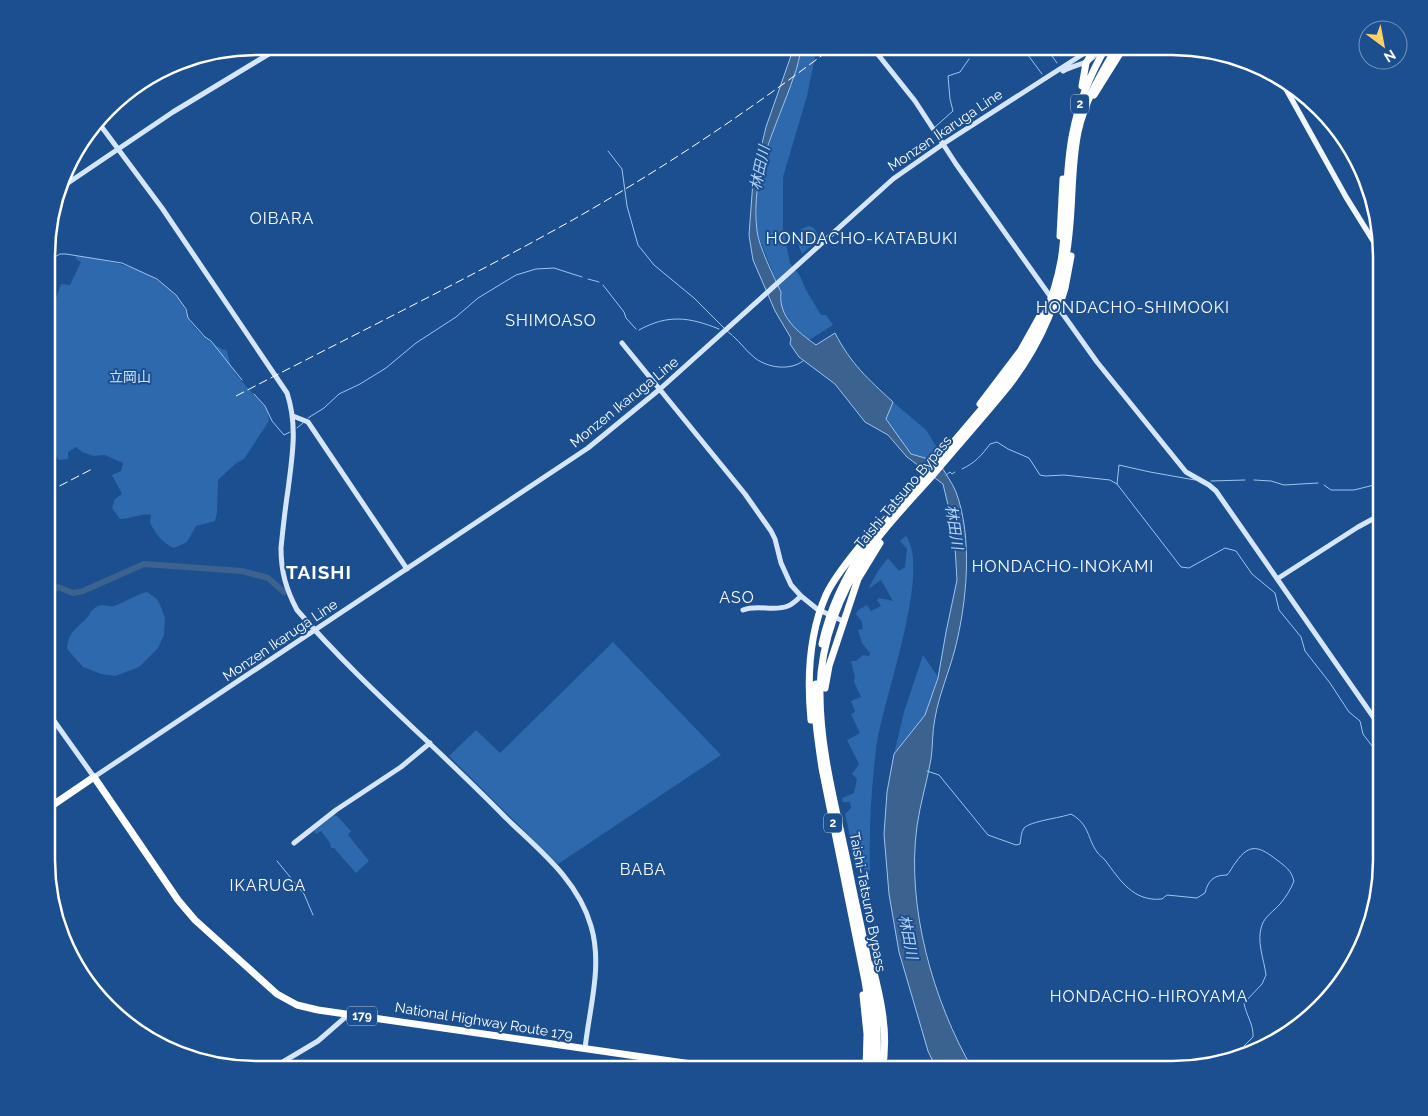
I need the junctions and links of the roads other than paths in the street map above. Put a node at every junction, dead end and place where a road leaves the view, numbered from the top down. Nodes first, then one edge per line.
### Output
1 (267, 55) edge
2 (879, 55) edge
3 (1076, 55) edge
4 (1081, 55) edge
5 (1090, 55) edge
6 (1096, 55) edge
7 (1102, 55) edge
8 (1112, 55) edge
9 (1119, 55) edge
10 (1086, 63) junction
11 (1078, 66) junction
12 (1105, 67) junction
13 (1084, 73) junction
14 (1027, 89) junction
15 (1288, 92) edge
16 (1017, 95) junction
17 (1094, 95) junction
18 (102, 127) edge
19 (943, 144) junction
20 (118, 148) junction
21 (1071, 168) junction
22 (69, 182) edge
23 (1062, 202) junction
24 (1075, 215) junction
25 (1073, 235) junction
26 (1372, 239) edge
27 (1059, 245) junction
28 (1048, 294) junction
29 (1058, 307) junction
30 (622, 343) dead end
31 (660, 389) junction
32 (998, 394) junction
33 (293, 416) junction
34 (947, 454) junction
35 (905, 502) junction
36 (889, 516) junction
37 (1373, 519) edge
38 (407, 569) junction
39 (1277, 579) junction
40 (801, 596) junction
41 (743, 610) dead end
42 (834, 610) junction
43 (820, 611) junction
44 (830, 620) junction
45 (843, 621) junction
46 (316, 630) junction
47 (821, 710) junction
48 (1373, 717) edge
49 (55, 723) edge
50 (430, 743) junction
51 (822, 768) junction
52 (94, 777) junction
53 (55, 804) edge
54 (294, 843) dead end
55 (857, 909) junction
56 (859, 950) junction
57 (349, 1014) junction
58 (874, 1026) junction
59 (585, 1049) junction
60 (284, 1061) edge
61 (670, 1061) edge
62 (866, 1061) edge
63 (871, 1061) edge
64 (876, 1061) edge
65 (883, 1061) edge

1 - 20 street
2 - 19 street
3 - 14 street
4 - 14 street, Monzen Ikaruga Line
5 - 10 highway
6 - 10 street
7 - 21 highway, Taishi-Tatsuno Bypass / 2
8 - 12 highway, Taishi-Tatsuno Bypass / 2
9 - 17 highway
10 - 11 street
10 - 13 highway
11 - 13 highway
11 - 16 street
12 - 17 highway
12 - 21 highway, Taishi-Tatsuno Bypass / 2
13 - 21 highway
14 - 16 street, Monzen Ikaruga Line
15 - 26 main road
16 - 19 street, Monzen Ikaruga Line
17 - 21 highway
18 - 20 street
19 - 28 street
19 - 31 street, Monzen Ikaruga Line
20 - 22 street
20 - 33 street
21 - 23 highway
21 - 24 highway
21 - 32 highway, Taishi-Tatsuno Bypass / 2
23 - 24 highway
23 - 27 highway
24 - 25 highway
25 - 27 highway
25 - 29 highway
27 - 28 highway
28 - 29 street
28 - 32 highway
29 - 32 highway
29 - 39 street
30 - 31 street
31 - 38 street, Monzen Ikaruga Line
31 - 40 street
32 - 34 highway, Taishi-Tatsuno Bypass / 2
32 - 34 highway, Taishi-Tatsuno Bypass / 2
33 - 38 street
33 - 46 street
34 - 35 highway, Taishi-Tatsuno Bypass / 2
35 - 36 highway, Taishi-Tatsuno Bypass / 2
35 - 42 highway, Taishi-Tatsuno Bypass / 2
35 - 45 highway
36 - 42 highway, Taishi-Tatsuno Bypass / 2
36 - 43 highway
37 - 39 street
38 - 46 street, Monzen Ikaruga Line
39 - 48 street
40 - 41 street
40 - 43 street
42 - 44 highway, Taishi-Tatsuno Bypass / 2
43 - 45 street
43 - 51 highway
44 - 47 highway, Taishi-Tatsuno Bypass / 2
44 - 51 highway, Taishi-Tatsuno Bypass / 2
45 - 47 highway
46 - 50 street
46 - 52 street, Monzen Ikaruga Line
47 - 55 highway, Taishi-Tatsuno Bypass / 2
49 - 52 street
50 - 54 street
50 - 59 street
51 - 56 highway, Taishi-Tatsuno Bypass / 2
52 - 53 highway
52 - 57 highway, National Highway Route 179 / 179
55 - 58 highway, Taishi-Tatsuno Bypass / 2
55 - 65 highway
56 - 58 highway, Taishi-Tatsuno Bypass / 2
56 - 62 highway
57 - 59 highway, National Highway Route 179 / 179
57 - 60 street
58 - 63 highway, Taishi-Tatsuno Bypass / 2
58 - 64 highway, Taishi-Tatsuno Bypass / 2
59 - 61 highway, National Highway Route 179 / 179

